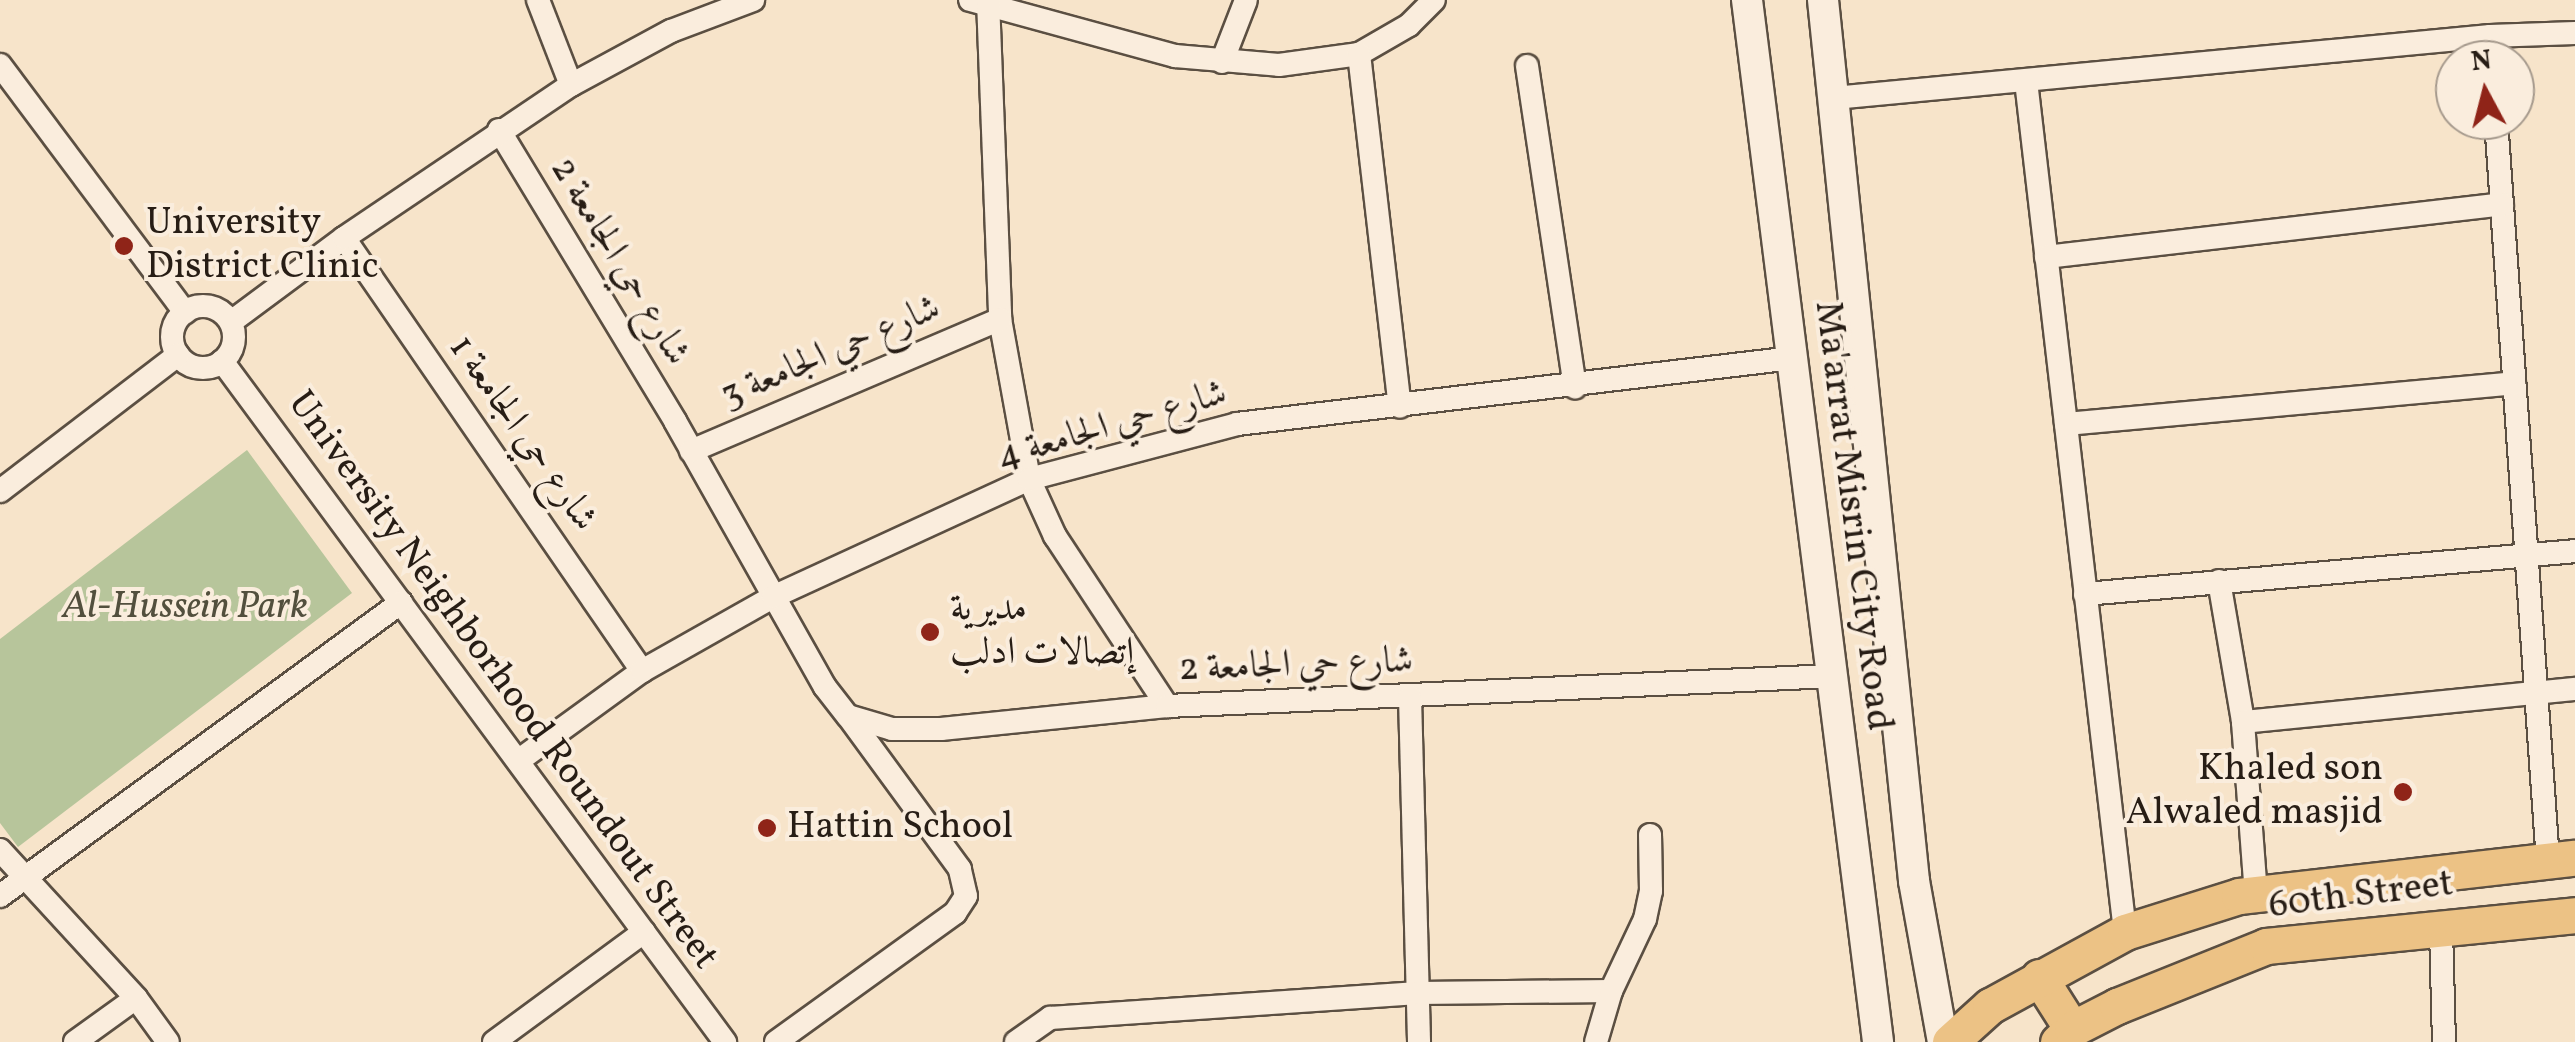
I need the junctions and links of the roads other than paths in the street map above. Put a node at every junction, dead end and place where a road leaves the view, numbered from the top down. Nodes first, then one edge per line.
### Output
1 (538, 0) edge
2 (753, 0) edge
3 (1246, 0) edge
4 (1434, 0) edge
5 (1747, 0) edge
6 (1824, 0) edge
7 (982, 2) edge
8 (2575, 33) edge
9 (2490, 36) junction
10 (2490, 40) edge
11 (1358, 54) junction
12 (1222, 62) junction
13 (0, 65) edge
14 (1527, 66) dead end
15 (2026, 81) junction
16 (570, 85) junction
17 (1834, 98) junction
18 (499, 130) junction
19 (2497, 140) edge
20 (2502, 204) junction
21 (344, 238) junction
22 (2046, 257) junction
23 (185, 312) junction
24 (1000, 319) junction
25 (231, 322) junction
26 (178, 355) junction
27 (1793, 358) junction
28 (222, 361) junction
29 (2514, 383) junction
30 (1575, 387) junction
31 (1400, 406) junction
32 (2066, 424) junction
33 (690, 451) junction
34 (1028, 478) junction
35 (0, 490) edge
36 (2575, 551) edge
37 (2526, 553) junction
38 (2219, 580) junction
39 (2085, 594) junction
40 (774, 596) junction
41 (401, 603) junction
42 (642, 670) junction
43 (1832, 676) junction
44 (2575, 689) edge
45 (2536, 692) junction
46 (1410, 697) junction
47 (1167, 706) junction
48 (848, 716) junction
49 (2243, 722) junction
50 (518, 761) junction
51 (1650, 835) dead end
52 (0, 850) edge
53 (2561, 860) edge
54 (22, 879) junction
55 (2256, 894) junction
56 (0, 896) edge
57 (2575, 915) edge
58 (2442, 929) junction
59 (644, 932) junction
60 (2124, 932) junction
61 (2040, 977) junction
62 (1610, 991) junction
63 (1418, 993) junction
64 (136, 998) junction
65 (2065, 1036) edge
66 (75, 1042) edge
67 (168, 1042) edge
68 (494, 1042) edge
69 (725, 1042) edge
70 (776, 1042) edge
71 (1016, 1042) edge
72 (1419, 1042) edge
73 (1596, 1042) edge
74 (1878, 1042) edge
75 (1947, 1042) edge
76 (2444, 1042) edge

1 - 16 street
2 - 16 street
3 - 12 street
4 - 11 street
5 - 27 main road, Ma'arrat Misrin City Road
6 - 17 main road, Ma'arrat Misrin City Road
7 - 12 street
7 - 24 street
8 - 9 street
9 - 10 street
9 - 15 street
11 - 12 street
11 - 31 street
13 - 23 street
14 - 30 street
15 - 17 street
15 - 22 street
16 - 18 street
17 - 75 main road, Ma'arrat Misrin City Road
18 - 21 street
18 - 33 street, شارع حي الجامعة 2
19 - 20 street
20 - 22 street
20 - 29 street
21 - 25 street
21 - 42 street, شارع حي الجامعة 1
22 - 32 street
23 - 25 street
23 - 26 street
24 - 33 street, شارع حي الجامعة 3
24 - 34 street
25 - 28 street
26 - 28 street
26 - 35 street
27 - 30 street, شارع حي الجامعة 4
27 - 43 main road, Ma'arrat Misrin City Road
28 - 41 street, University Neighborhood Roundout Street
29 - 32 street
29 - 37 street
30 - 31 street, شارع حي الجامعة 4
31 - 34 street, شارع حي الجامعة 4
32 - 39 street
33 - 40 street, شارع حي الجامعة 2
34 - 40 street, شارع حي الجامعة 4
34 - 47 street
36 - 37 street
37 - 38 street
37 - 45 street
38 - 39 street
38 - 49 street
39 - 60 street
40 - 42 street, شارع حي الجامعة 4
40 - 48 street, شارع حي الجامعة 2
41 - 50 street, University Neighborhood Roundout Street
41 - 54 street
42 - 50 street, شارع حي الجامعة 4
43 - 46 street, شارع حي الجامعة 2
43 - 74 main road, Ma'arrat Misrin City Road
44 - 45 street
45 - 49 street
45 - 53 street
46 - 47 street, شارع حي الجامعة 2
46 - 63 street
47 - 48 street, شارع حي الجامعة 2
48 - 70 street
49 - 55 street
50 - 59 street, University Neighborhood Roundout Street
51 - 62 street
52 - 54 street
53 - 55 main road, 60th Street
54 - 56 street
54 - 64 street
55 - 60 main road, 60th Street
57 - 58 main road, 60th Street
58 - 65 main road, 60th Street
58 - 76 street
59 - 68 street
59 - 69 street, University Neighborhood Roundout Street
60 - 61 main road, 60th Street
61 - 65 main road
61 - 75 main road, 60th Street
62 - 63 street
62 - 73 street
63 - 71 street
63 - 72 street
64 - 66 street
64 - 67 street

